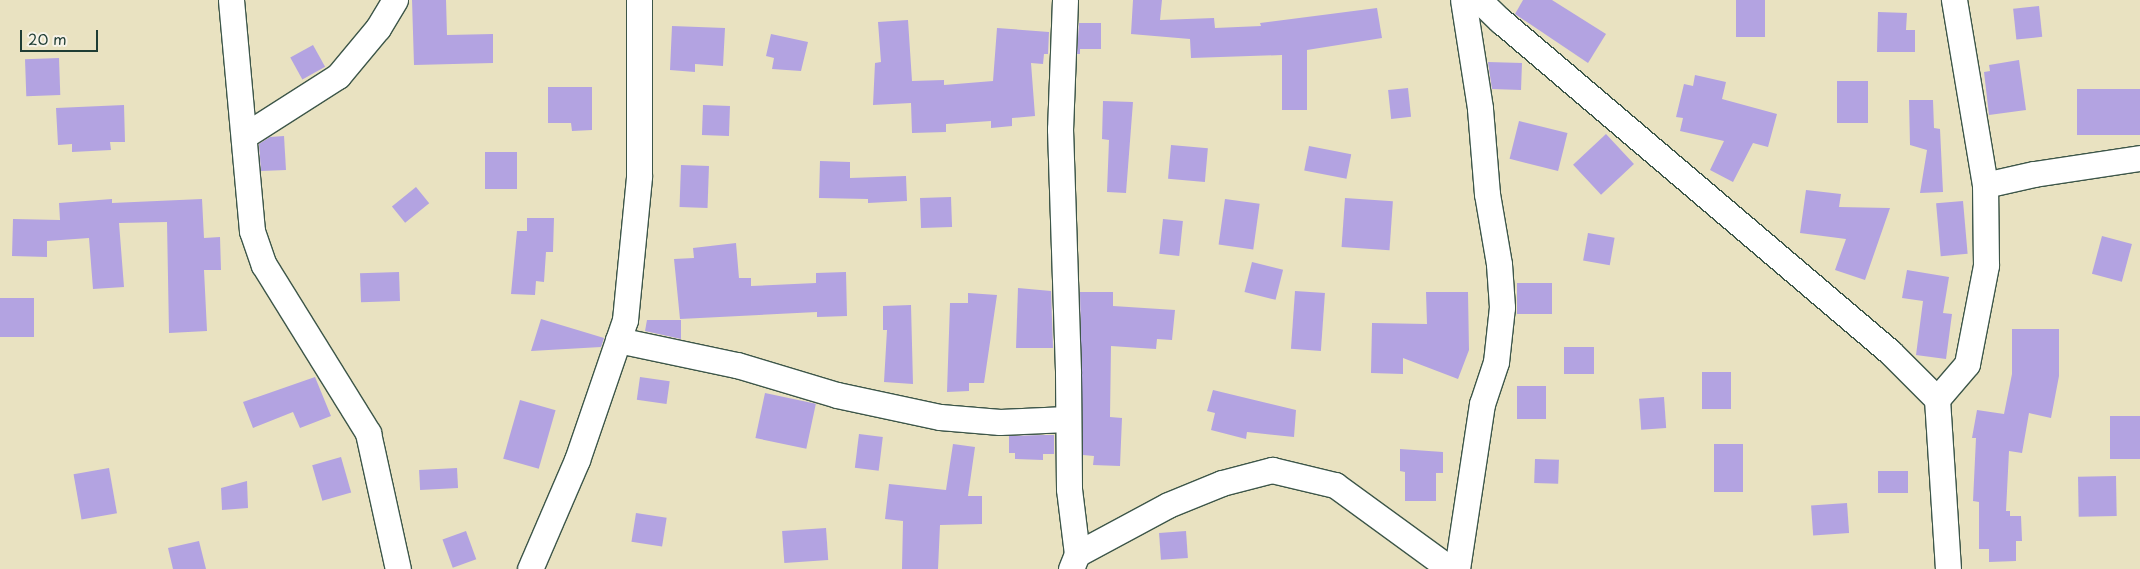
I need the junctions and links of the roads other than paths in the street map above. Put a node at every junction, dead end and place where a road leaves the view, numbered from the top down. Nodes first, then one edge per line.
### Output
1 (231, 0) edge
2 (395, 0) edge
3 (639, 0) edge
4 (1065, 0) edge
5 (1954, 0) edge
6 (1476, 1) edge
7 (244, 136) junction
8 (2140, 158) edge
9 (1985, 185) junction
10 (618, 340) junction
11 (1937, 400) junction
12 (1067, 419) junction
13 (1074, 561) edge
14 (398, 569) edge
15 (530, 569) edge
16 (1450, 569) edge
17 (1457, 569) edge
18 (1948, 569) edge

1 - 7 street
2 - 7 street
3 - 10 street
4 - 12 street
5 - 9 street
6 - 11 street
6 - 17 street
7 - 14 street
8 - 9 street
9 - 11 street
10 - 12 street
10 - 15 street
11 - 18 street
12 - 13 street
13 - 16 street

